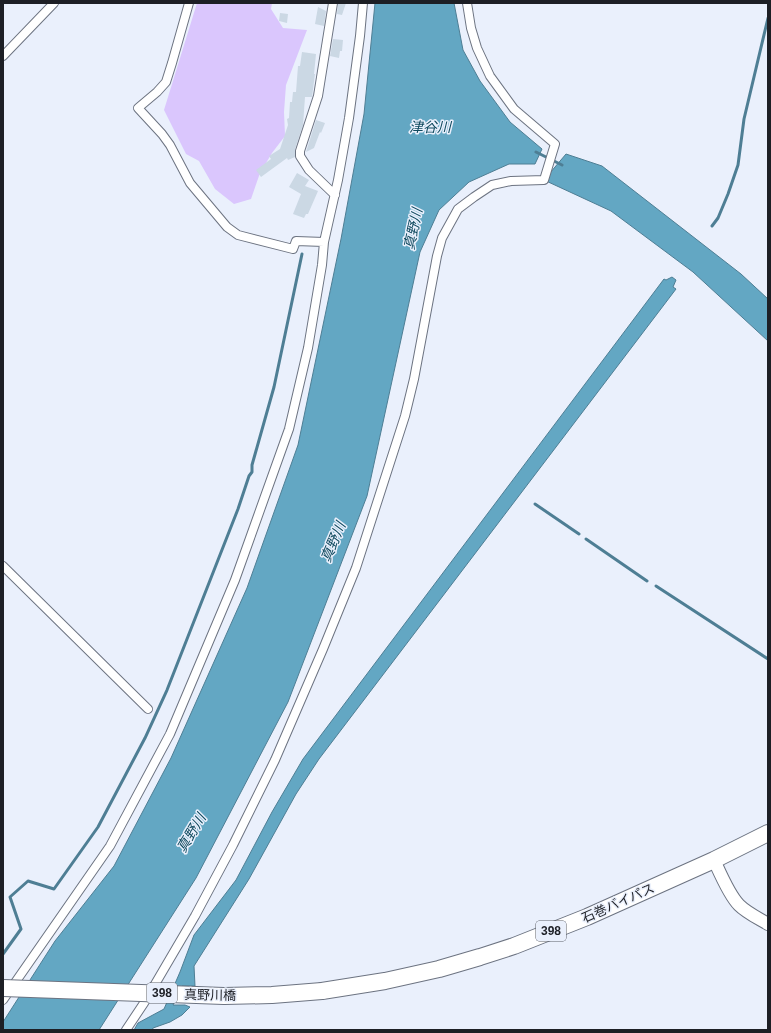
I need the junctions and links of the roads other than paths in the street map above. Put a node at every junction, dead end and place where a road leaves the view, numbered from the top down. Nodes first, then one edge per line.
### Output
1 (54, 3) edge
2 (189, 3) edge
3 (333, 3) edge
4 (363, 3) edge
5 (467, 3) edge
6 (3, 56) edge
7 (335, 195) junction
8 (324, 242) junction
9 (3, 566) edge
10 (148, 709) dead end
11 (768, 833) edge
12 (714, 860) junction
13 (768, 924) edge
14 (3, 988) edge
15 (322, 991) joint
16 (3, 1000) edge
17 (126, 1030) edge

1 - 6 street
2 - 8 street
3 - 7 street
4 - 7 street
5 - 17 street
7 - 8 street
8 - 16 street
9 - 10 street
11 - 12 highway, 石巻バイパス / 398
12 - 13 street
12 - 15 highway, 石巻バイパス / 398
14 - 15 highway, 真野川橋 / 398, bridge

